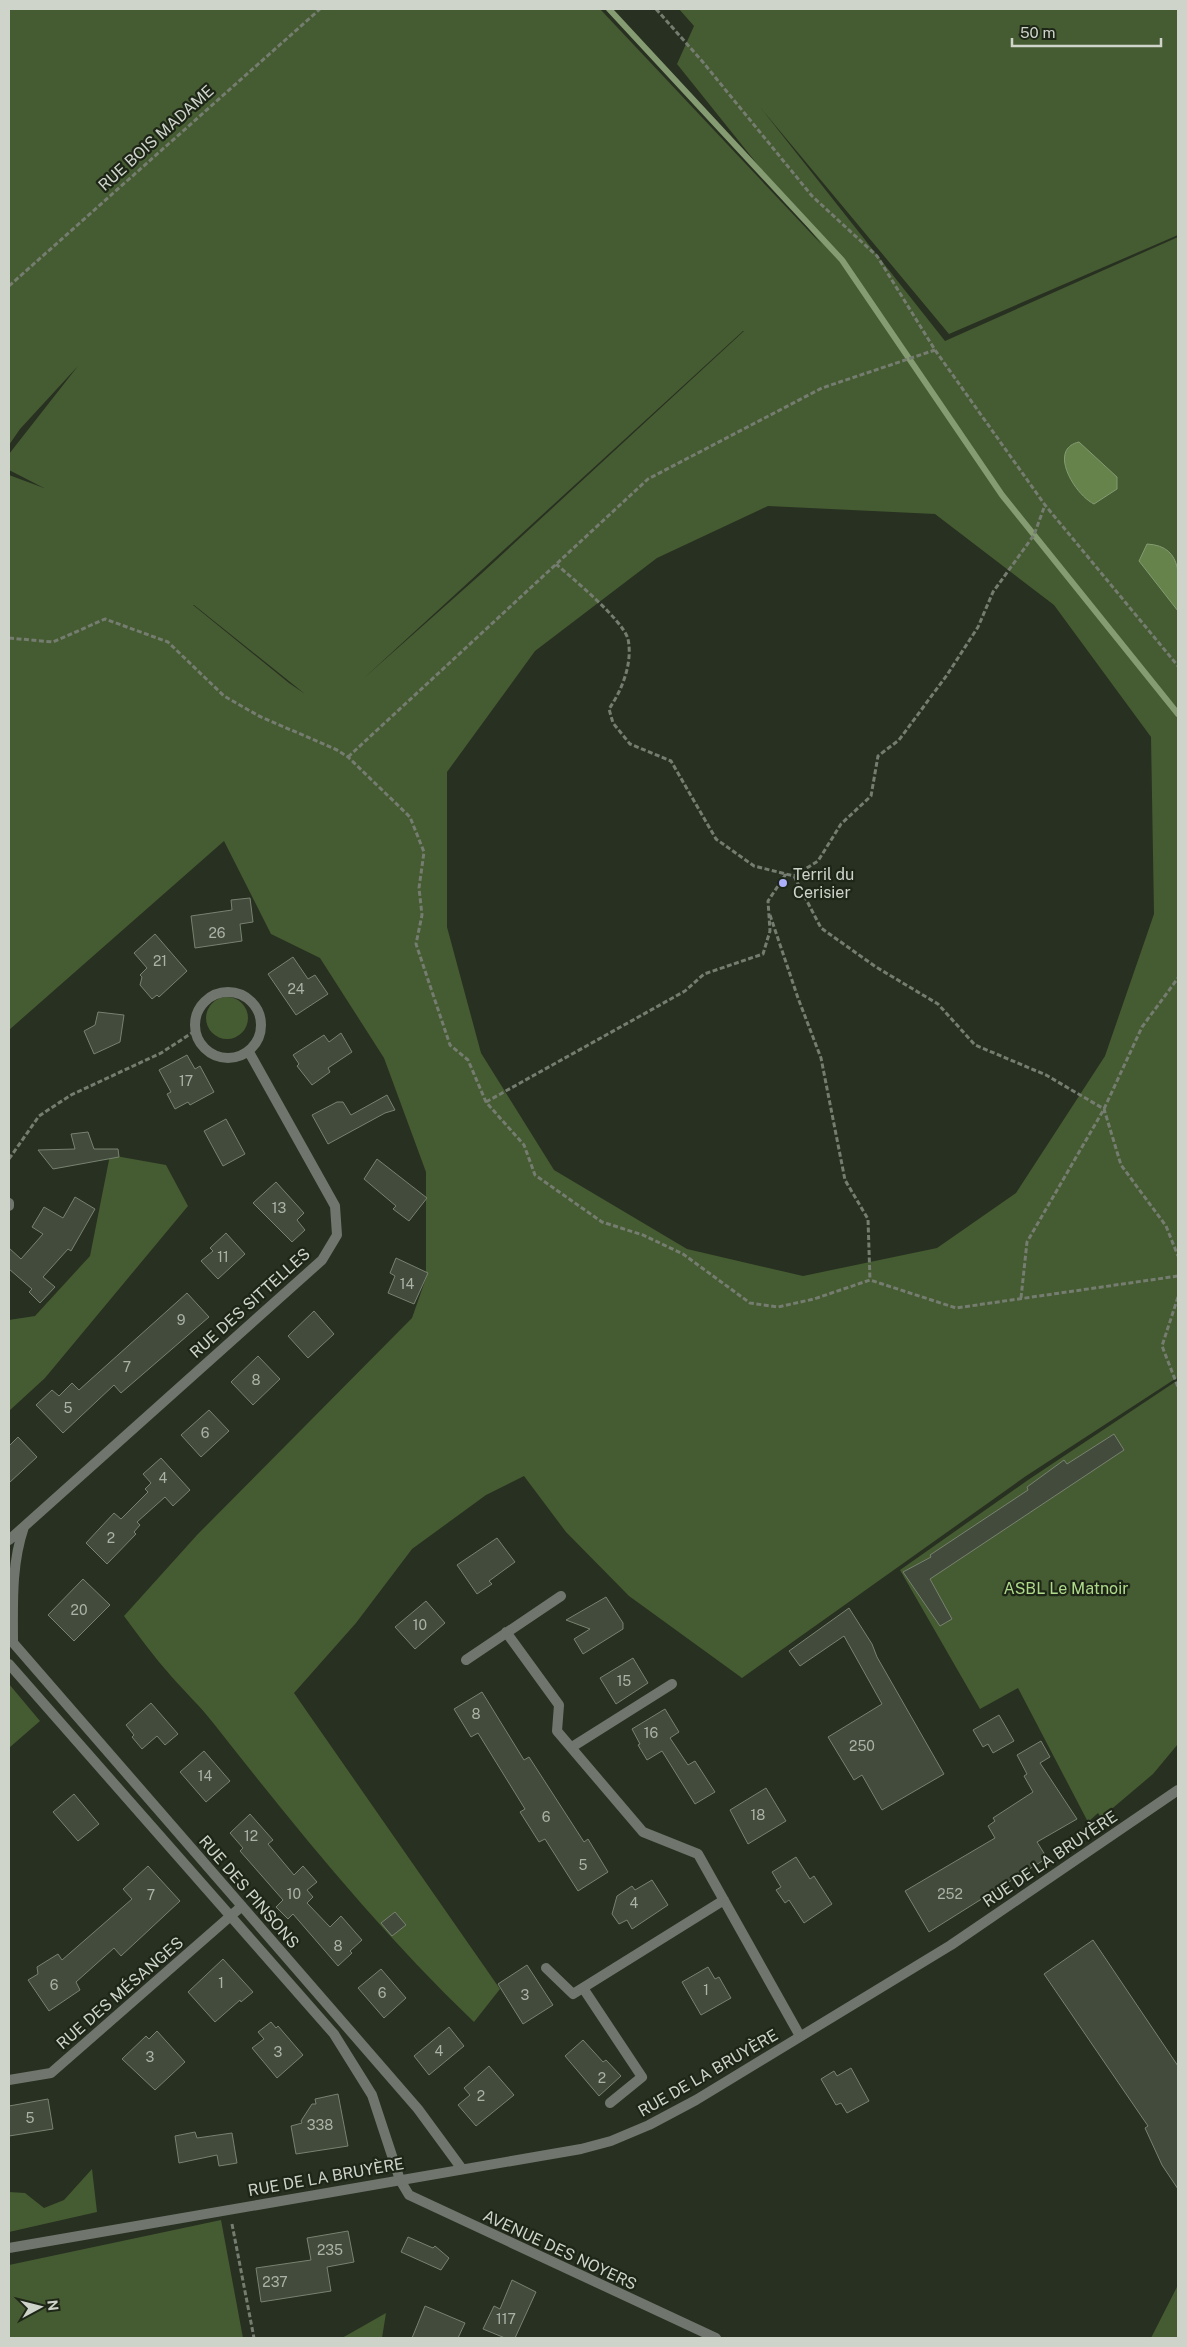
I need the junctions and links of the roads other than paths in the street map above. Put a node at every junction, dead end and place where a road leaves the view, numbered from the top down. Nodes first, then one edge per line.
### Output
1 (249, 1052) junction
2 (24, 1526) junction
3 (9, 1540) edge
4 (561, 1596) dead end
5 (506, 1632) junction
6 (11, 1640) edge
7 (466, 1660) dead end
8 (9, 1664) edge
9 (672, 1684) dead end
10 (572, 1747) junction
11 (1178, 1790) edge
12 (724, 1900) junction
13 (242, 1906) junction
14 (230, 1917) junction
15 (546, 1968) dead end
16 (583, 1988) junction
17 (800, 2036) junction
18 (9, 2080) edge
19 (610, 2103) dead end
20 (462, 2169) junction
21 (400, 2180) junction
22 (9, 2248) edge
23 (716, 2338) edge

1 - 1 street
1 - 2 street, RUE DES SITTELLES
2 - 3 street, RUE DES SITTELLES
2 - 6 street
4 - 5 street
5 - 7 street
5 - 10 street
6 - 13 street, RUE DES PINSONS
8 - 14 street, RUE DES PINSONS
9 - 10 street
10 - 12 street
11 - 17 street, RUE DE LA BRUYÈRE
12 - 16 street
12 - 17 street
13 - 14 street, RUE DES MÉSANGES
13 - 20 street, RUE DES PINSONS
14 - 18 street, RUE DES MÉSANGES
14 - 21 street, RUE DES PINSONS
15 - 16 street
16 - 19 street
17 - 20 street, RUE DE LA BRUYÈRE
20 - 21 street, RUE DE LA BRUYÈRE
21 - 22 street, RUE DE LA BRUYÈRE
21 - 23 street, AVENUE DES NOYERS

